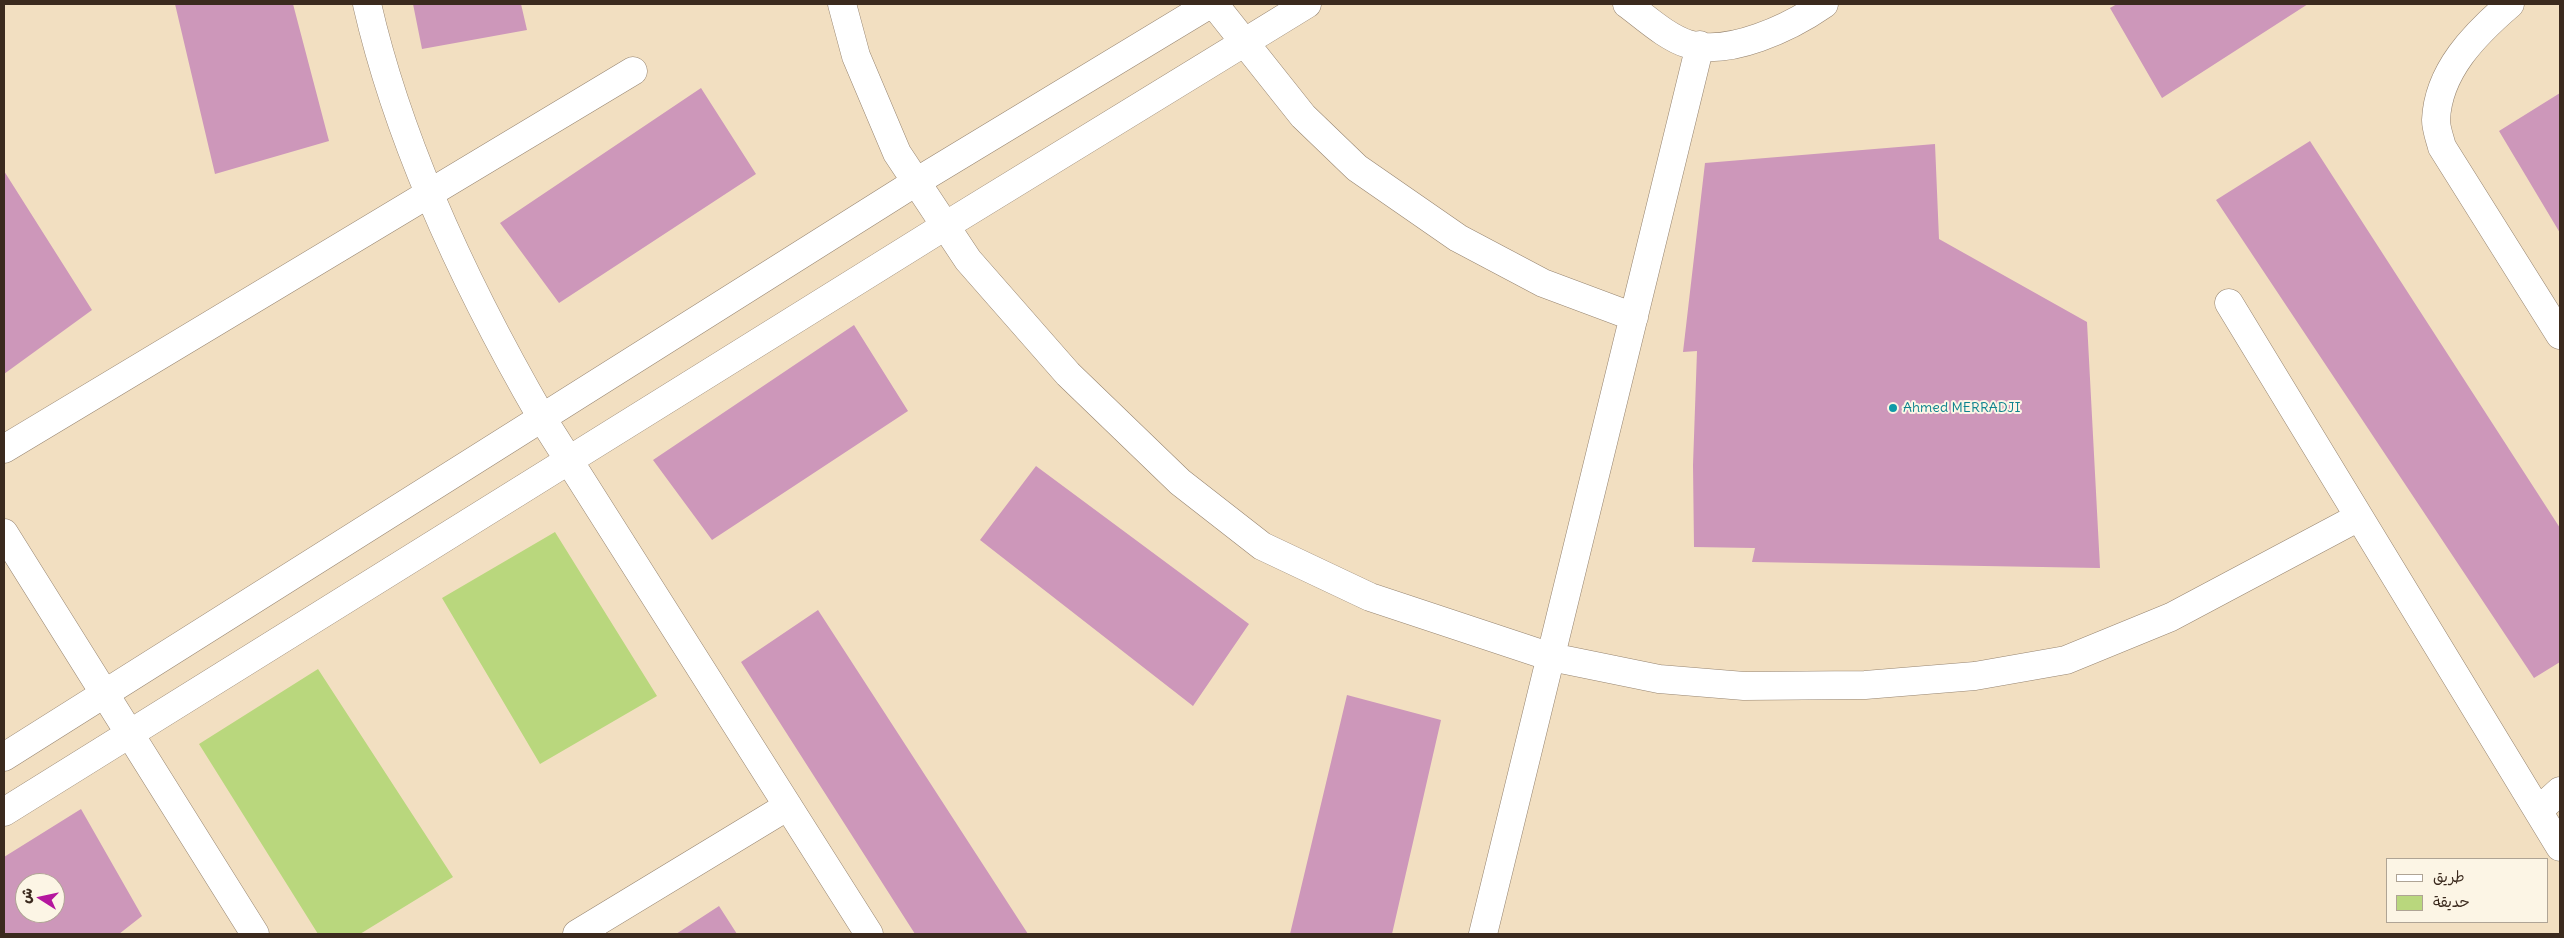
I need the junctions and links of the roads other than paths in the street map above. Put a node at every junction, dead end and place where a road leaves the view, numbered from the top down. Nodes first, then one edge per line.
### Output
1 (367, 4) edge
2 (842, 4) edge
3 (1210, 4) edge
4 (1214, 4) edge
5 (1307, 4) edge
6 (1627, 4) edge
7 (1824, 4) edge
8 (2510, 4) edge
9 (1244, 42) junction
10 (1700, 45) junction
11 (633, 71) dead end
12 (916, 182) junction
13 (429, 193) junction
14 (945, 226) junction
15 (2229, 304) dead end
16 (1634, 317) junction
17 (2560, 335) edge
18 (542, 418) junction
19 (4, 449) edge
20 (570, 460) junction
21 (2360, 516) junction
22 (4, 533) edge
23 (1551, 657) junction
24 (103, 694) junction
25 (130, 734) junction
26 (4, 757) edge
27 (2560, 791) edge
28 (788, 806) junction
29 (2540, 810) junction
30 (4, 812) edge
31 (2560, 847) edge
32 (255, 934) edge
33 (577, 934) edge
34 (869, 934) edge
35 (1483, 934) edge

1 - 13 street
2 - 12 street
3 - 12 street
4 - 9 street
5 - 9 street
6 - 10 street
7 - 10 street
8 - 17 street
9 - 14 street
9 - 16 street
10 - 16 street
11 - 13 street
12 - 14 street
12 - 18 street
13 - 18 street
13 - 19 street
14 - 20 street
14 - 23 street
15 - 21 street
16 - 23 street
18 - 20 street
18 - 24 street
20 - 25 street
20 - 28 street
21 - 23 street
21 - 29 street
22 - 24 street
23 - 35 street
24 - 25 street
24 - 26 street
25 - 30 street
25 - 32 street
27 - 29 street
28 - 33 street
28 - 34 street
29 - 31 street

